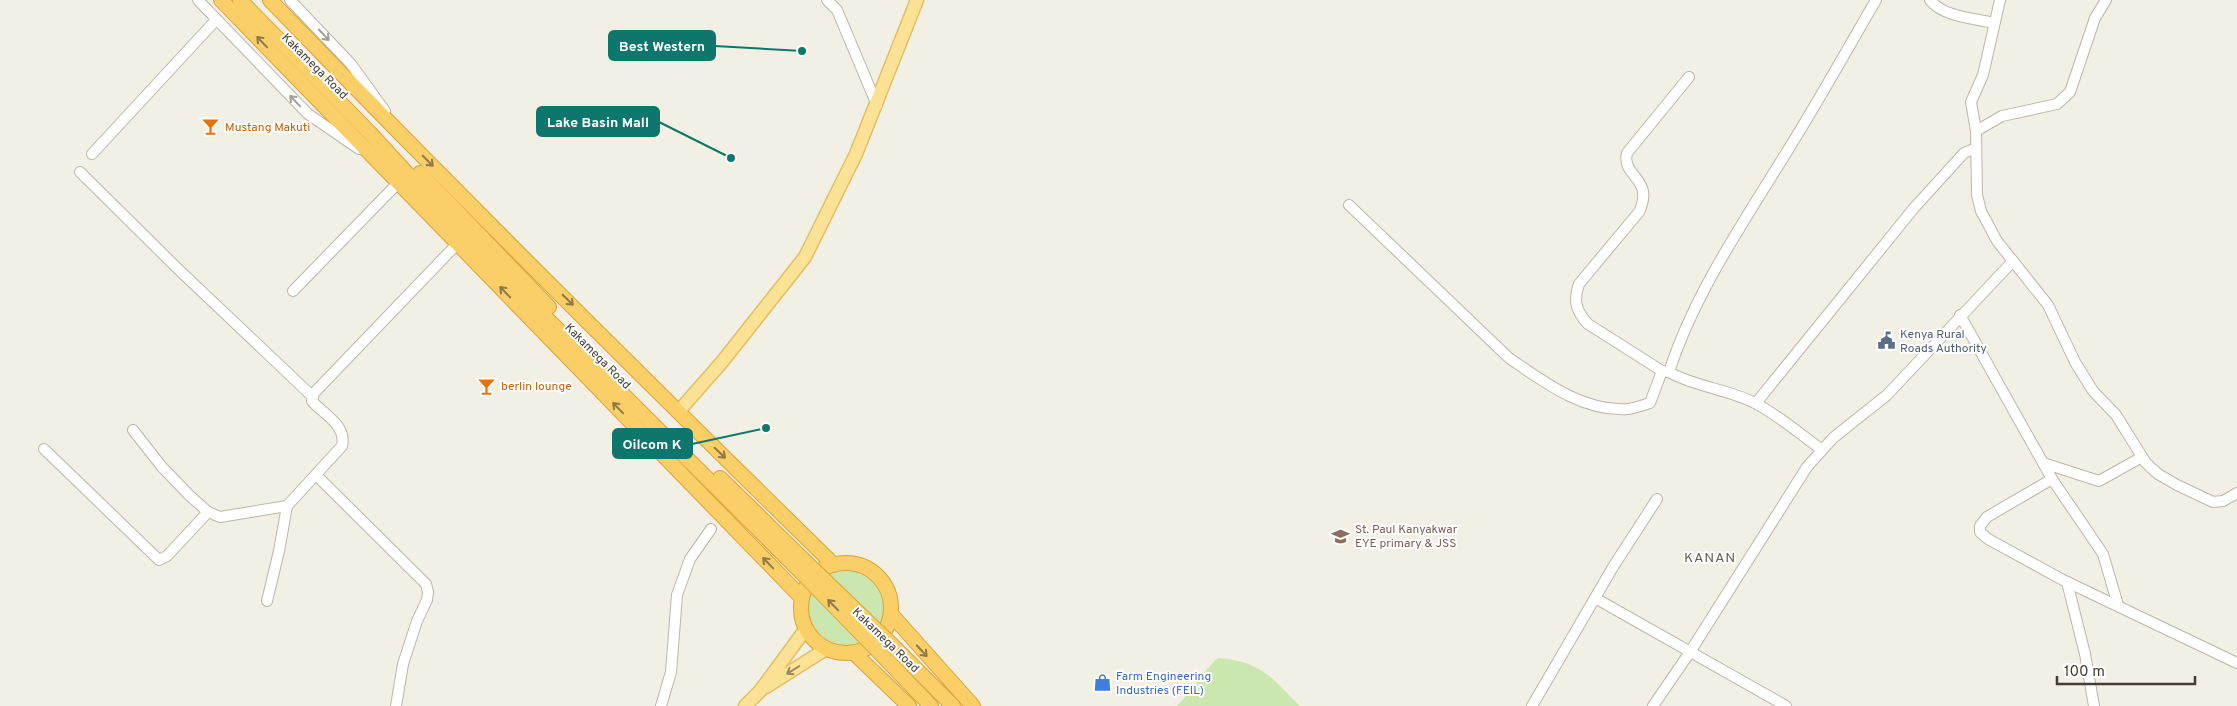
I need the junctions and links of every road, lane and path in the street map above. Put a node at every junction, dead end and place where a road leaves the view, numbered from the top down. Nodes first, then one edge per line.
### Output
1 (198, 0) edge
2 (220, 0) edge
3 (240, 0) edge
4 (249, 0) edge
5 (270, 0) edge
6 (290, 0) edge
7 (827, 0) edge
8 (842, 0) edge
9 (917, 0) edge
10 (1876, 0) edge
11 (1930, 0) edge
12 (2000, 0) edge
13 (2106, 0) edge
14 (837, 10) junction
15 (216, 20) junction
16 (1993, 23) junction
17 (1689, 77) dead end
18 (876, 104) junction
19 (1976, 131) junction
20 (402, 135) junction
21 (1976, 148) junction
22 (92, 154) dead end
23 (377, 161) junction
24 (80, 172) dead end
25 (398, 183) junction
26 (1349, 205) dead end
27 (458, 243) junction
28 (2013, 261) junction
29 (294, 292) dead end
30 (1960, 315) junction
31 (1665, 371) junction
32 (312, 396) junction
33 (1756, 403) junction
34 (678, 412) junction
35 (133, 430) dead end
36 (1822, 449) junction
37 (44, 450) dead end
38 (2142, 457) junction
39 (2042, 463) junction
40 (316, 475) junction
41 (2052, 479) junction
42 (2237, 493) edge
43 (1657, 499) dead end
44 (287, 506) junction
45 (208, 512) junction
46 (711, 529) dead end
47 (833, 564) junction
48 (2067, 582) junction
49 (802, 598) junction
50 (1595, 598) junction
51 (267, 601) dead end
52 (2118, 605) junction
53 (891, 614) junction
54 (805, 630) junction
55 (826, 649) junction
56 (1690, 652) junction
57 (854, 653) junction
58 (2237, 663) edge
59 (760, 691) junction
60 (396, 706) edge
61 (661, 706) edge
62 (745, 706) edge
63 (909, 706) edge
64 (931, 706) edge
65 (953, 706) edge
66 (973, 706) edge
67 (1532, 706) edge
68 (1653, 706) edge
69 (1786, 706) edge
70 (2094, 706) edge

1 - 15 street
23 -> 2 highway
64 -> 3 highway, Kakamega Road, bridge
4 - 65 highway, Kakamega Road, bridge
5 - 20 highway
6 -> 20 street
7 - 14 street
8 - 14 street
9 - 18 main road
10 - 31 street
11 - 16 street
12 - 16 street
13 - 19 street
14 - 18 street
15 - 22 street
23 -> 15 street
16 - 19 street
17 - 31 street
18 - 34 main road
19 - 21 street
20 -> 34 highway
21 - 28 street
21 - 33 street
23 - 25 highway
24 - 32 street
25 - 27 highway
25 - 29 street
26 - 31 street
27 - 32 street
49 -> 27 highway
28 - 30 street
28 - 38 street
30 - 36 street
30 - 39 street
31 - 33 street
32 - 40 street
33 - 36 street
34 -> 47 highway
35 - 45 street
36 - 56 street
37 - 45 street
38 - 39 street
38 - 42 street
39 - 41 street
40 - 44 street
40 - 60 street
41 - 48 street
41 - 52 street
43 - 50 street
44 - 45 street
44 - 51 street
46 - 61 street
47 - 49 highway
47 - 53 highway
48 - 52 street
48 - 70 street
49 - 54 highway
50 - 56 street
50 - 67 street
52 - 58 street
53 - 57 highway
53 -> 66 highway
54 - 55 highway
54 - 59 main road
55 - 57 highway
55 -> 59 main road
56 - 68 street
56 - 69 street
57 - 63 highway
59 - 62 main road

